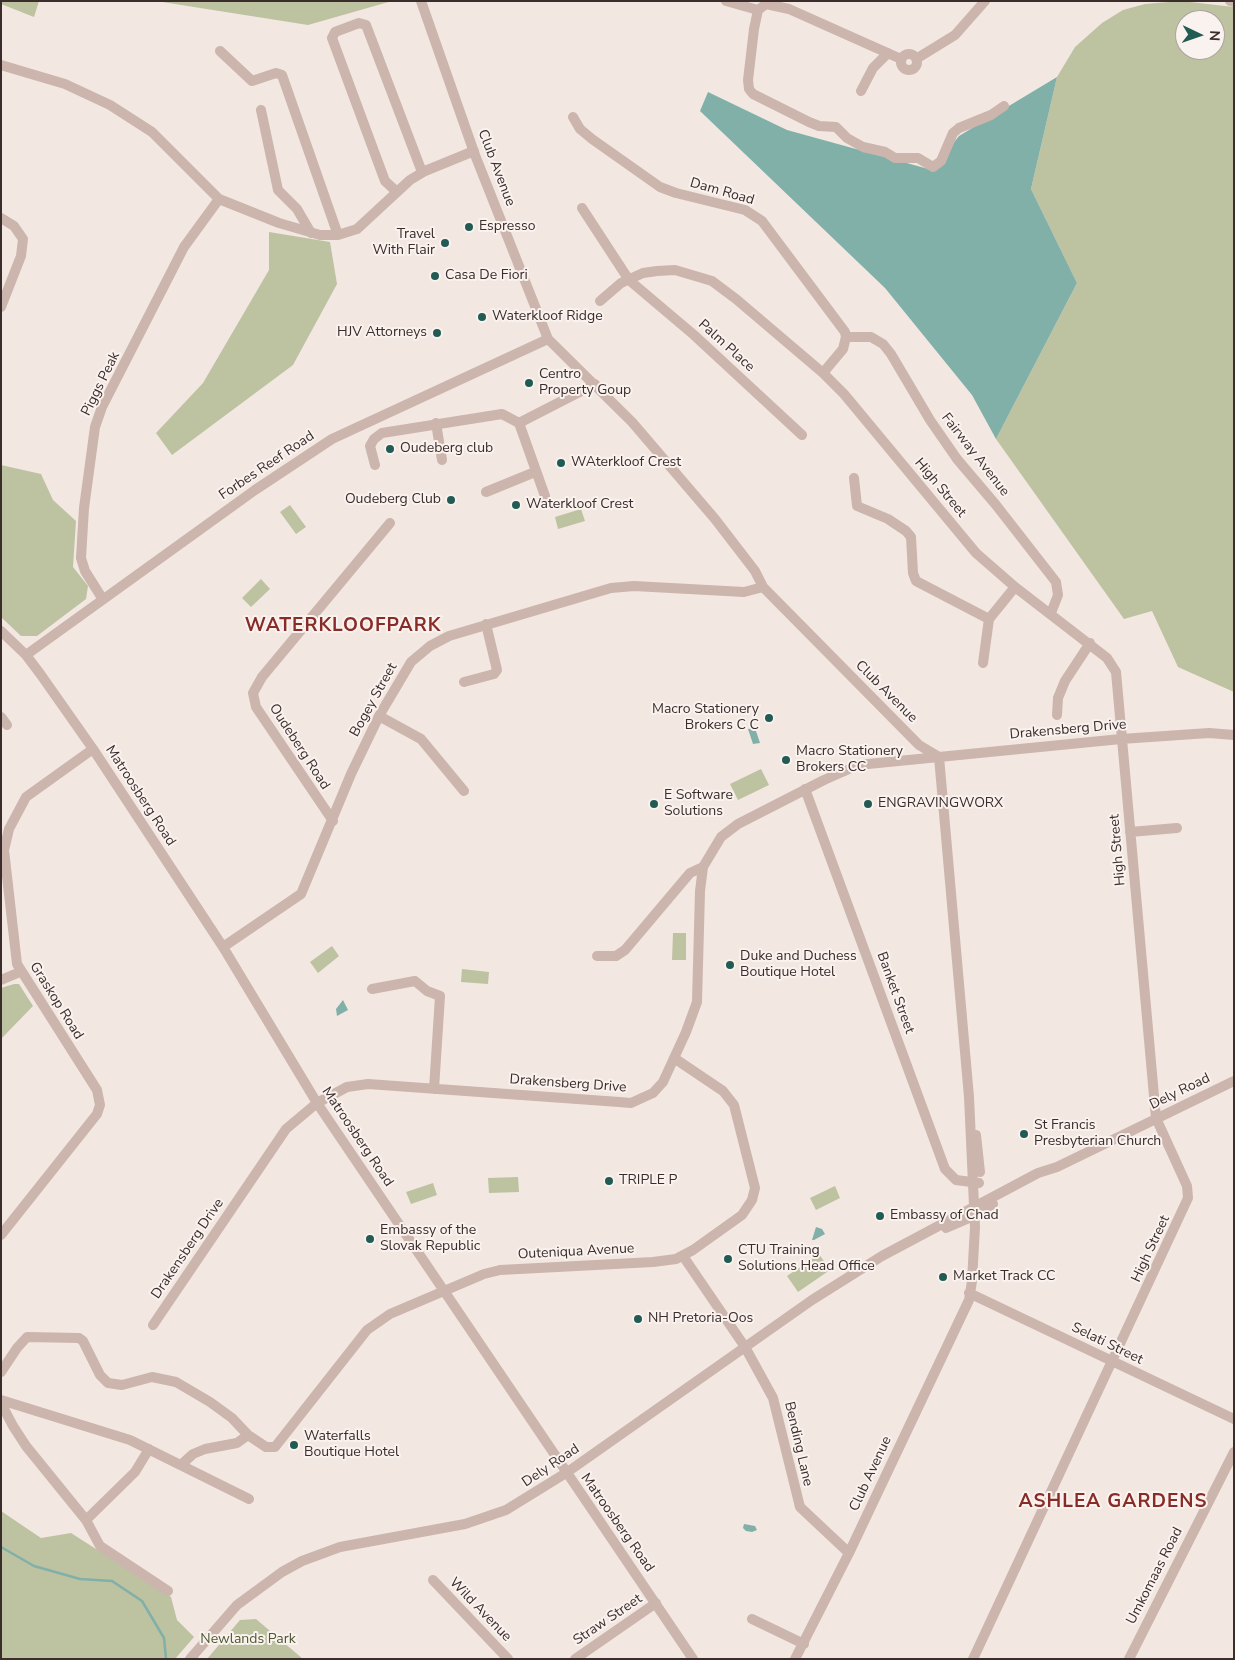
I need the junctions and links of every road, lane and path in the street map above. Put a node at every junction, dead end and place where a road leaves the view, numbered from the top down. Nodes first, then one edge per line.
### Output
1 (421, 1) edge
2 (726, 1) edge
3 (985, 1) edge
4 (1230, 1) edge
5 (1234, 2) edge
6 (758, 10) junction
7 (220, 51) dead end
8 (888, 53) junction
9 (1, 65) edge
10 (862, 91) dead end
11 (1004, 106) dead end
12 (261, 110) dead end
13 (573, 117) dead end
14 (474, 151) junction
15 (422, 172) junction
16 (396, 192) junction
17 (219, 199) junction
18 (582, 208) dead end
19 (1, 218) edge
20 (311, 233) junction
21 (338, 235) junction
22 (629, 280) junction
23 (600, 302) dead end
24 (1, 306) edge
25 (846, 336) junction
26 (548, 339) junction
27 (823, 373) junction
28 (595, 384) junction
29 (436, 423) junction
30 (519, 423) junction
31 (802, 435) dead end
32 (442, 460) dead end
33 (374, 466) dead end
34 (535, 472) junction
35 (854, 478) dead end
36 (486, 492) dead end
37 (545, 496) dead end
38 (390, 523) dead end
39 (763, 587) junction
40 (1015, 587) junction
41 (102, 598) junction
42 (1051, 613) junction
43 (989, 619) junction
44 (486, 624) junction
45 (1, 631) edge
46 (1090, 643) junction
47 (26, 655) junction
48 (984, 663) dead end
49 (464, 682) dead end
50 (1057, 715) dead end
51 (379, 716) junction
52 (1234, 735) edge
53 (1121, 739) junction
54 (919, 745) junction
55 (92, 749) junction
56 (939, 757) junction
57 (904, 761) junction
58 (805, 789) junction
59 (464, 791) dead end
60 (333, 821) junction
61 (1176, 828) dead end
62 (1130, 832) junction
63 (703, 867) junction
64 (223, 947) junction
65 (597, 956) dead end
66 (20, 972) junction
67 (1, 980) edge
68 (372, 989) dead end
69 (674, 1058) junction
70 (1234, 1081) edge
71 (434, 1089) junction
72 (317, 1103) junction
73 (1156, 1118) junction
74 (977, 1183) junction
75 (978, 1210) junction
76 (2, 1233) edge
77 (684, 1256) junction
78 (443, 1290) junction
79 (971, 1296) junction
80 (153, 1325) dead end
81 (745, 1347) junction
82 (1113, 1362) junction
83 (1, 1372) edge
84 (1, 1402) edge
85 (1234, 1419) edge
86 (248, 1435) junction
87 (149, 1449) junction
88 (1234, 1452) edge
89 (182, 1464) junction
90 (566, 1473) junction
91 (249, 1499) dead end
92 (86, 1520) junction
93 (848, 1553) junction
94 (433, 1580) dead end
95 (168, 1591) dead end
96 (656, 1603) junction
97 (752, 1619) dead end
98 (804, 1644) junction
99 (190, 1659) edge
100 (508, 1659) edge
101 (575, 1659) edge
102 (693, 1659) edge
103 (795, 1659) edge
104 (973, 1659) edge
105 (1129, 1659) edge

1 - 14 street, Club Avenue
2 - 6 street
3 - 8 street
4 - 5 street
6 - 8 street
6 - 11 street
7 - 21 street
8 - 10 street
9 - 17 street
12 - 20 street
13 - 25 street, Dam Road
14 - 15 street
14 - 26 street, Club Avenue
15 - 16 street
15 - 16 street
16 - 21 street
17 - 20 street
17 - 41 street, Piggs Peak
18 - 22 street, Palm Place
19 - 24 street
20 - 21 street
22 - 23 street, High Street
22 - 27 street, High Street
22 - 31 street, Palm Place
25 - 27 street
25 - 42 street, Fairway Avenue
26 - 28 street, Club Avenue
26 - 41 street, Forbes Reef Road
27 - 40 street, High Street
28 - 30 street
28 - 39 street, Club Avenue
29 - 30 street
29 - 32 street
29 - 33 street
30 - 34 street
34 - 36 street
34 - 37 street
35 - 43 street
38 - 60 street, Oudeberg Road
39 - 44 street, Bogey Street
39 - 54 street, Club Avenue
40 - 42 street, High Street
40 - 43 street
41 - 47 street, Forbes Reef Road
42 - 46 street, High Street
43 - 48 street
44 - 49 street
44 - 51 street, Bogey Street
45 - 47 street, Matroosberg Road
46 - 50 street
46 - 53 street, High Street
47 - 55 street, Matroosberg Road
51 - 59 street
51 - 60 street, Bogey Street
52 - 53 street, Drakensberg Drive
53 - 56 street, Drakensberg Drive
53 - 62 street, High Street
54 - 56 street, Club Avenue
54 - 57 street
55 - 64 street, Matroosberg Road
55 - 66 street, Graskop Road
56 - 57 street, Drakensberg Drive
56 - 74 street, Club Avenue
57 - 58 street, Drakensberg Drive
58 - 63 street, Drakensberg Drive
58 - 74 street, Banket Street
60 - 64 street, Bogey Street
61 - 62 street
62 - 73 street, High Street
63 - 65 street
63 - 69 street, Drakensberg Drive
64 - 72 street, Matroosberg Road
66 - 67 street
66 - 76 street, Graskop Road
68 - 71 street
69 - 71 street, Drakensberg Drive
69 - 77 street, Outeniqua Avenue
70 - 73 street, Dely Road
71 - 72 street, Drakensberg Drive
72 - 78 street, Matroosberg Road
72 - 80 street, Drakensberg Drive
73 - 75 street, Dely Road
73 - 82 street, High Street
74 - 75 street, Club Avenue
75 - 79 street, Club Avenue
75 - 81 street, Dely Road
77 - 78 street, Outeniqua Avenue
77 - 81 street, Bending Lane
78 - 86 street, Outeniqua Avenue
78 - 90 street, Matroosberg Road
79 - 82 street, Selati Street
79 - 93 street, Club Avenue
81 - 90 street, Dely Road
81 - 93 street, Bending Lane
82 - 85 street, Selati Street
82 - 104 street, High Street
83 - 86 street
84 - 87 street
84 - 92 street
86 - 89 street
87 - 89 street
87 - 92 street
88 - 105 street, Umkomaas Road
89 - 91 street
90 - 96 street, Matroosberg Road
90 - 99 street, Dely Road
92 - 95 street
93 - 98 street, Club Avenue
94 - 100 street, Wild Avenue
96 - 101 street, Straw Street
96 - 102 street, Matroosberg Road
97 - 98 street
98 - 103 street, Club Avenue

